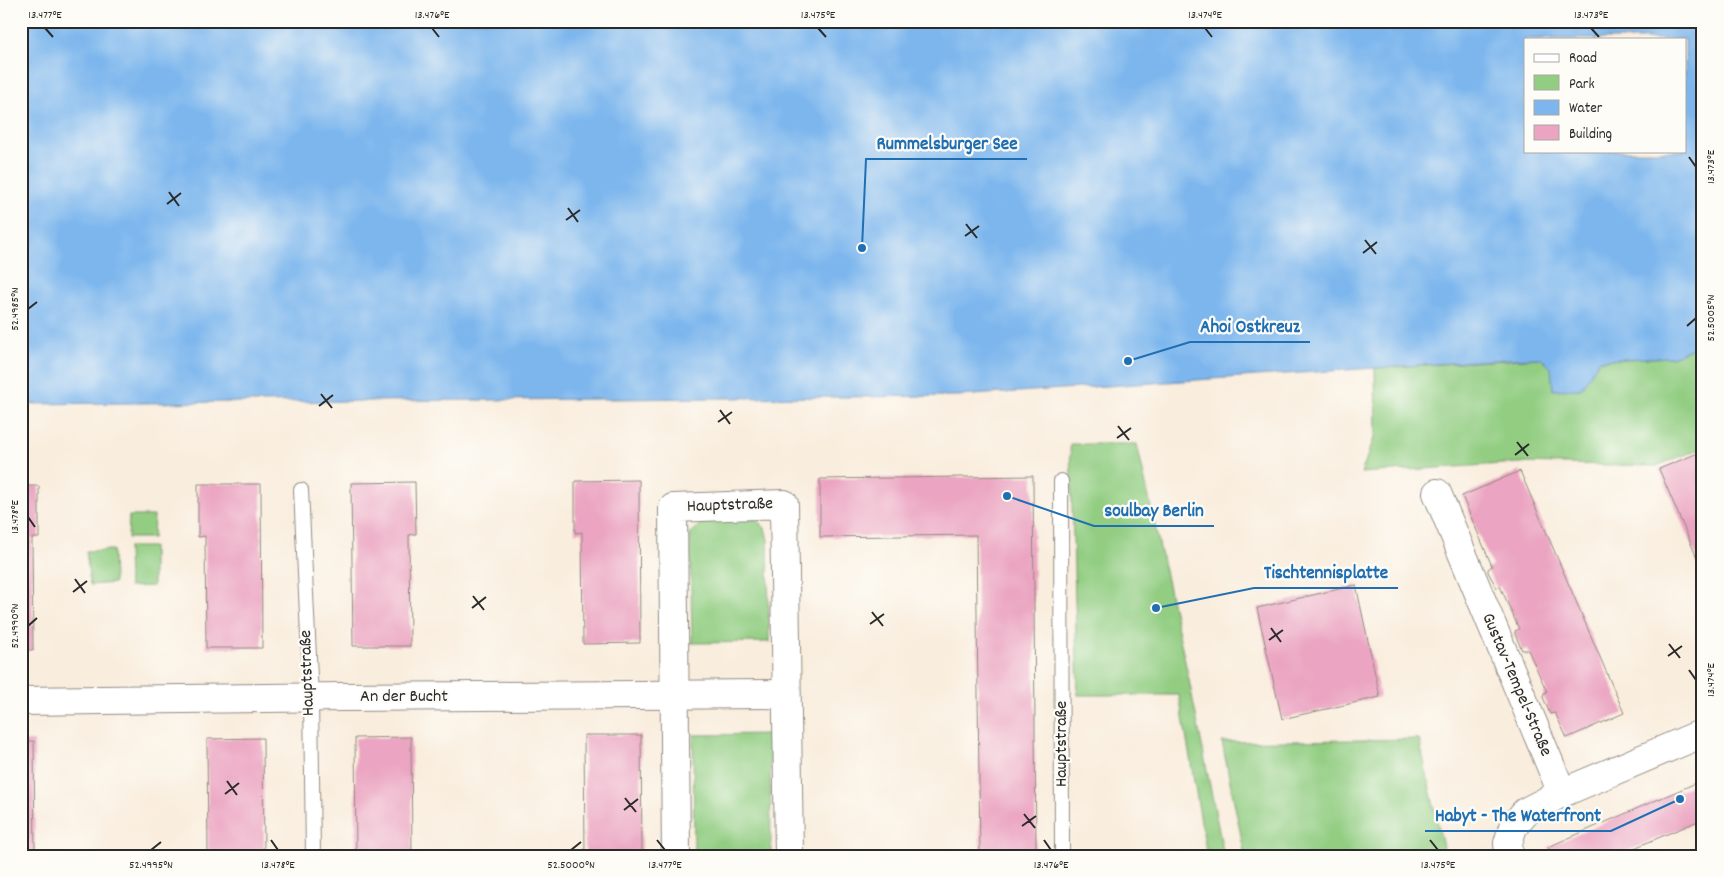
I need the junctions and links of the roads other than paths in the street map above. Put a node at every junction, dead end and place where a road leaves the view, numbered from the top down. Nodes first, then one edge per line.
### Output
1 (1061, 481) dead end
2 (301, 490) dead end
3 (1437, 493) dead end
4 (786, 694) junction
5 (674, 695) junction
6 (310, 698) junction
7 (21, 701) edge
8 (1703, 733) edge
9 (1562, 794) junction
10 (313, 856) edge
11 (676, 856) edge
12 (789, 856) edge
13 (1062, 856) edge
14 (1509, 856) edge

1 - 13 lane, Hauptstraße
2 - 6 lane, Hauptstraße
3 - 9 street, Gustav-Tempel-Straße
4 - 5 street, An der Bucht
4 - 5 street, Hauptstraße
4 - 12 street, Hauptstraße
5 - 6 street, An der Bucht
5 - 11 street, Hauptstraße
6 - 7 street, An der Bucht
6 - 10 lane, Hauptstraße
8 - 9 street
9 - 14 street

